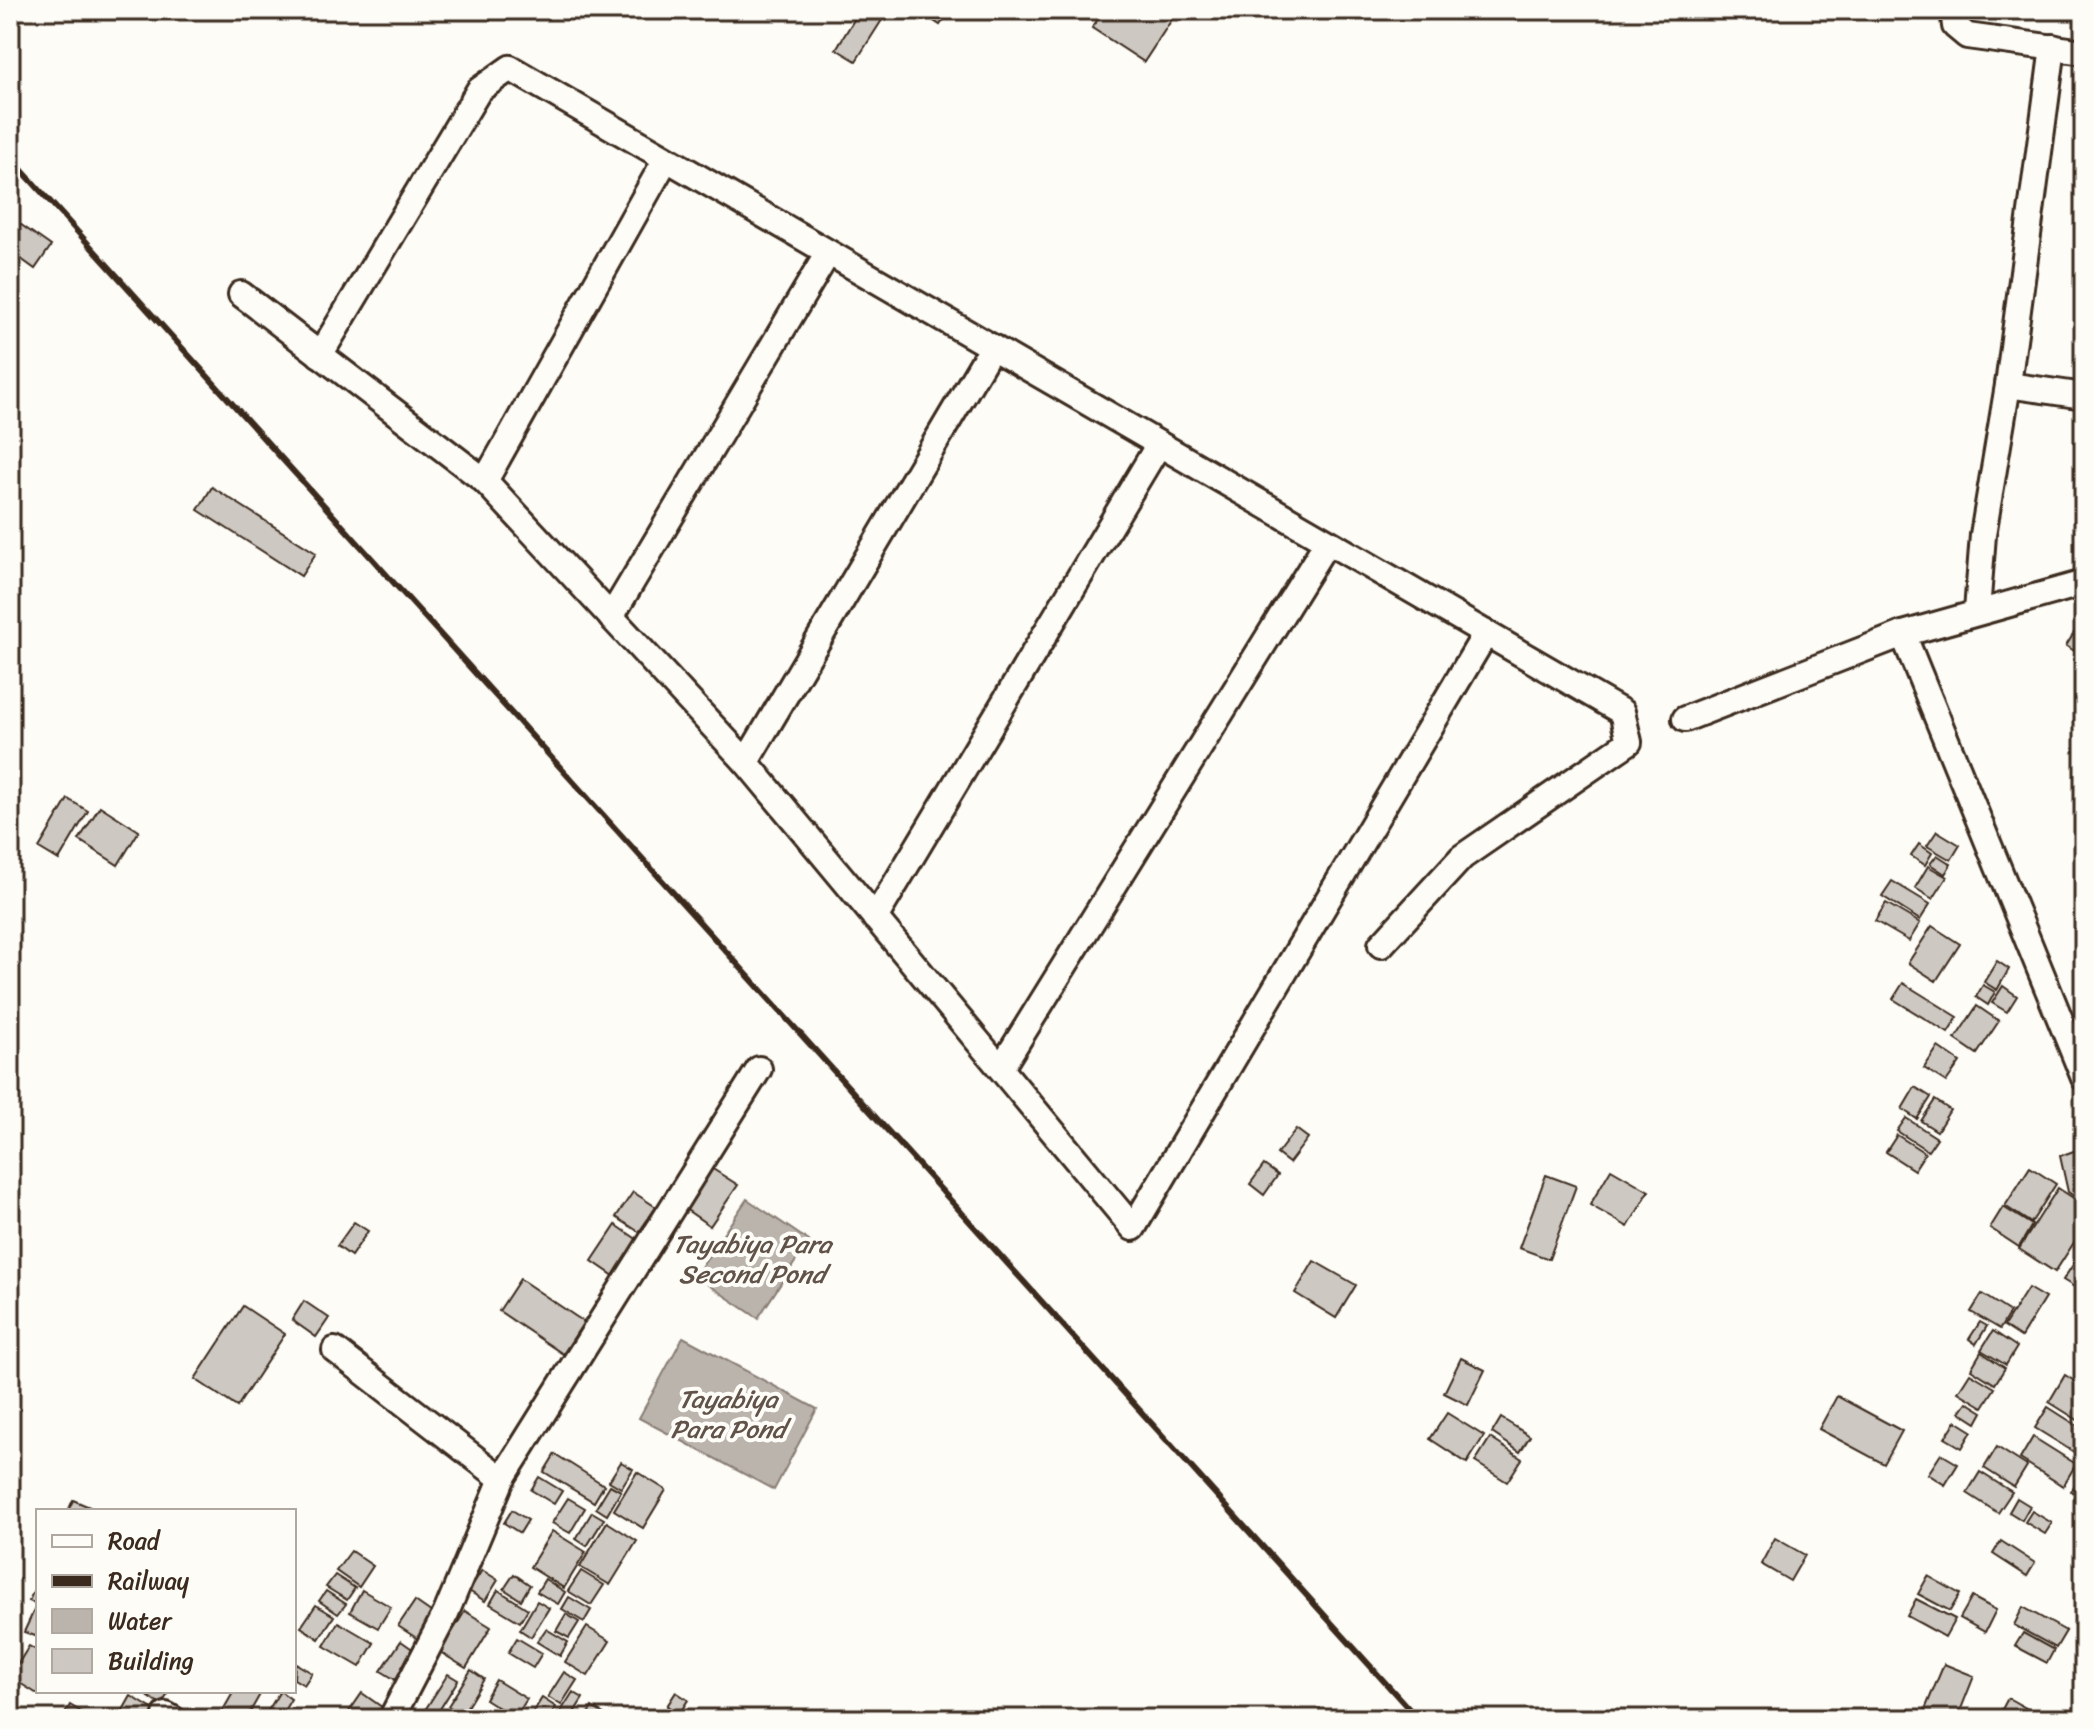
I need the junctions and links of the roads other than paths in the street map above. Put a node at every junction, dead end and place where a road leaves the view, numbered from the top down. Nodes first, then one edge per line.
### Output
1 (1953, 10) edge
2 (2053, 47) junction
3 (2084, 52) edge
4 (666, 159) junction
5 (828, 253) junction
6 (241, 294) dead end
7 (992, 347) junction
8 (320, 355) junction
9 (2008, 385) junction
10 (2084, 396) edge
11 (1159, 444) junction
12 (485, 481) junction
13 (1327, 542) junction
14 (2084, 583) edge
15 (1977, 611) junction
16 (611, 617) junction
17 (1486, 633) junction
18 (1903, 634) junction
19 (1685, 719) dead end
20 (746, 762) junction
21 (875, 918) junction
22 (1381, 945) dead end
23 (1001, 1068) junction
24 (759, 1069) dead end
25 (2084, 1078) edge
26 (335, 1350) dead end
27 (502, 1479) junction
28 (391, 1719) edge

1 - 2 street
2 - 3 street
2 - 9 street
4 - 5 street
4 - 8 street
4 - 12 street
5 - 7 street
5 - 16 street
6 - 8 street
7 - 11 street
7 - 20 street
8 - 12 street
9 - 10 street
9 - 15 street
11 - 13 street
11 - 21 street
12 - 16 street
13 - 17 street
13 - 23 street
14 - 15 street
15 - 18 street
16 - 20 street
17 - 22 street
17 - 23 street
18 - 19 street
18 - 25 street
20 - 21 street
21 - 23 street
24 - 27 street
26 - 27 street
27 - 28 street

